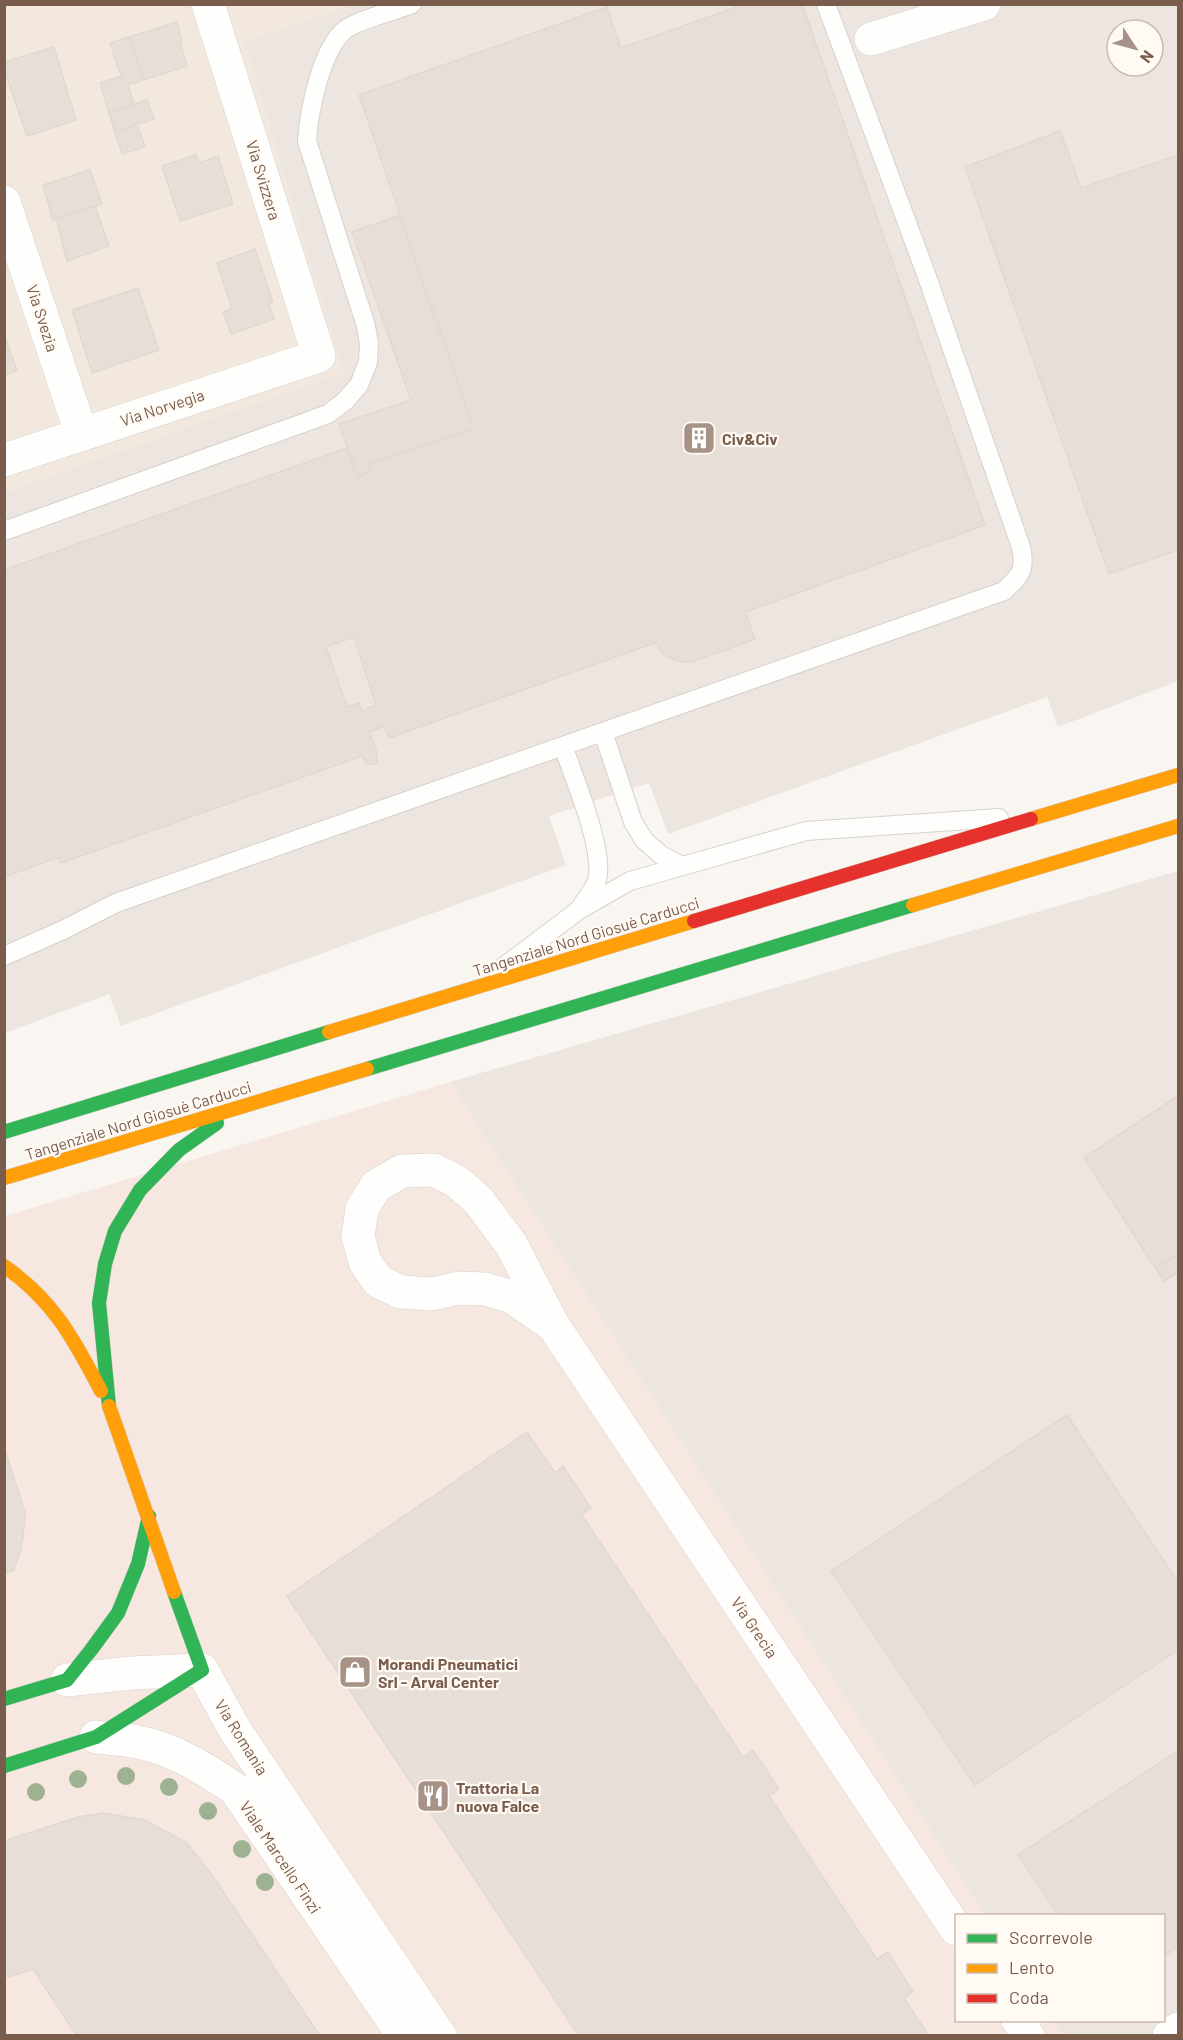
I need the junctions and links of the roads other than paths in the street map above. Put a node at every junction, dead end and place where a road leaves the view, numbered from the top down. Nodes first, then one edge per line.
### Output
1 (208, 4) edge
2 (412, 4) edge
3 (826, 4) edge
4 (984, 4) edge
5 (856, 43) junction
6 (4, 202) edge
7 (319, 356) joint
8 (81, 433) junction
9 (4, 459) edge
10 (4, 531) edge
11 (603, 732) junction
12 (563, 746) junction
13 (1179, 775) edge
14 (1045, 814) junction
15 (1179, 826) edge
16 (682, 866) junction
17 (579, 910) junction
18 (4, 956) edge
19 (481, 985) junction
20 (241, 1106) junction
21 (4, 1132) edge
22 (4, 1178) edge
23 (4, 1266) edge
24 (553, 1325) junction
25 (109, 1406) junction
26 (149, 1516) junction
27 (202, 1670) junction
28 (67, 1680) junction
29 (4, 1700) edge
30 (96, 1737) junction
31 (4, 1766) edge
32 (955, 1926) edge
33 (1019, 2022) edge
34 (1179, 2029) edge
35 (423, 2036) edge
36 (440, 2036) edge
37 (1028, 2036) edge
38 (1169, 2036) edge

1 - 7 street, Via Svizzera
2 - 10 lane
3 - 5 lane
4 - 5 street
5 - 11 lane
6 - 8 street, Via Svezia
7 - 8 street, Via Norvegia
8 - 9 street, Via Norvegia
11 - 12 lane
11 - 16 lane
12 - 17 lane
12 - 18 lane
13 - 14 main road, Tangenziale Nord Giosuè Carducci
14 - 16 lane
14 - 19 main road, Tangenziale Nord Giosuè Carducci
15 - 20 main road, Tangenziale Nord Giosuè Carducci
16 - 17 lane
17 - 19 lane
19 - 21 main road, Tangenziale Nord Giosuè Carducci
20 - 22 main road, Tangenziale Nord Giosuè Carducci
20 - 25 main road
23 - 25 main road
24 - 24 street, Via Grecia
24 - 32 street, Via Grecia
25 - 26 main road, Via Romania
26 - 27 main road, Via Romania
26 - 28 main road
27 - 28 street
27 - 30 main road, Viale Marcello Finzi
27 - 36 street, Via Romania
28 - 29 main road
30 - 31 main road, Viale Marcello Finzi
30 - 35 street, Viale Marcello Finzi
33 - 37 street
34 - 38 street

